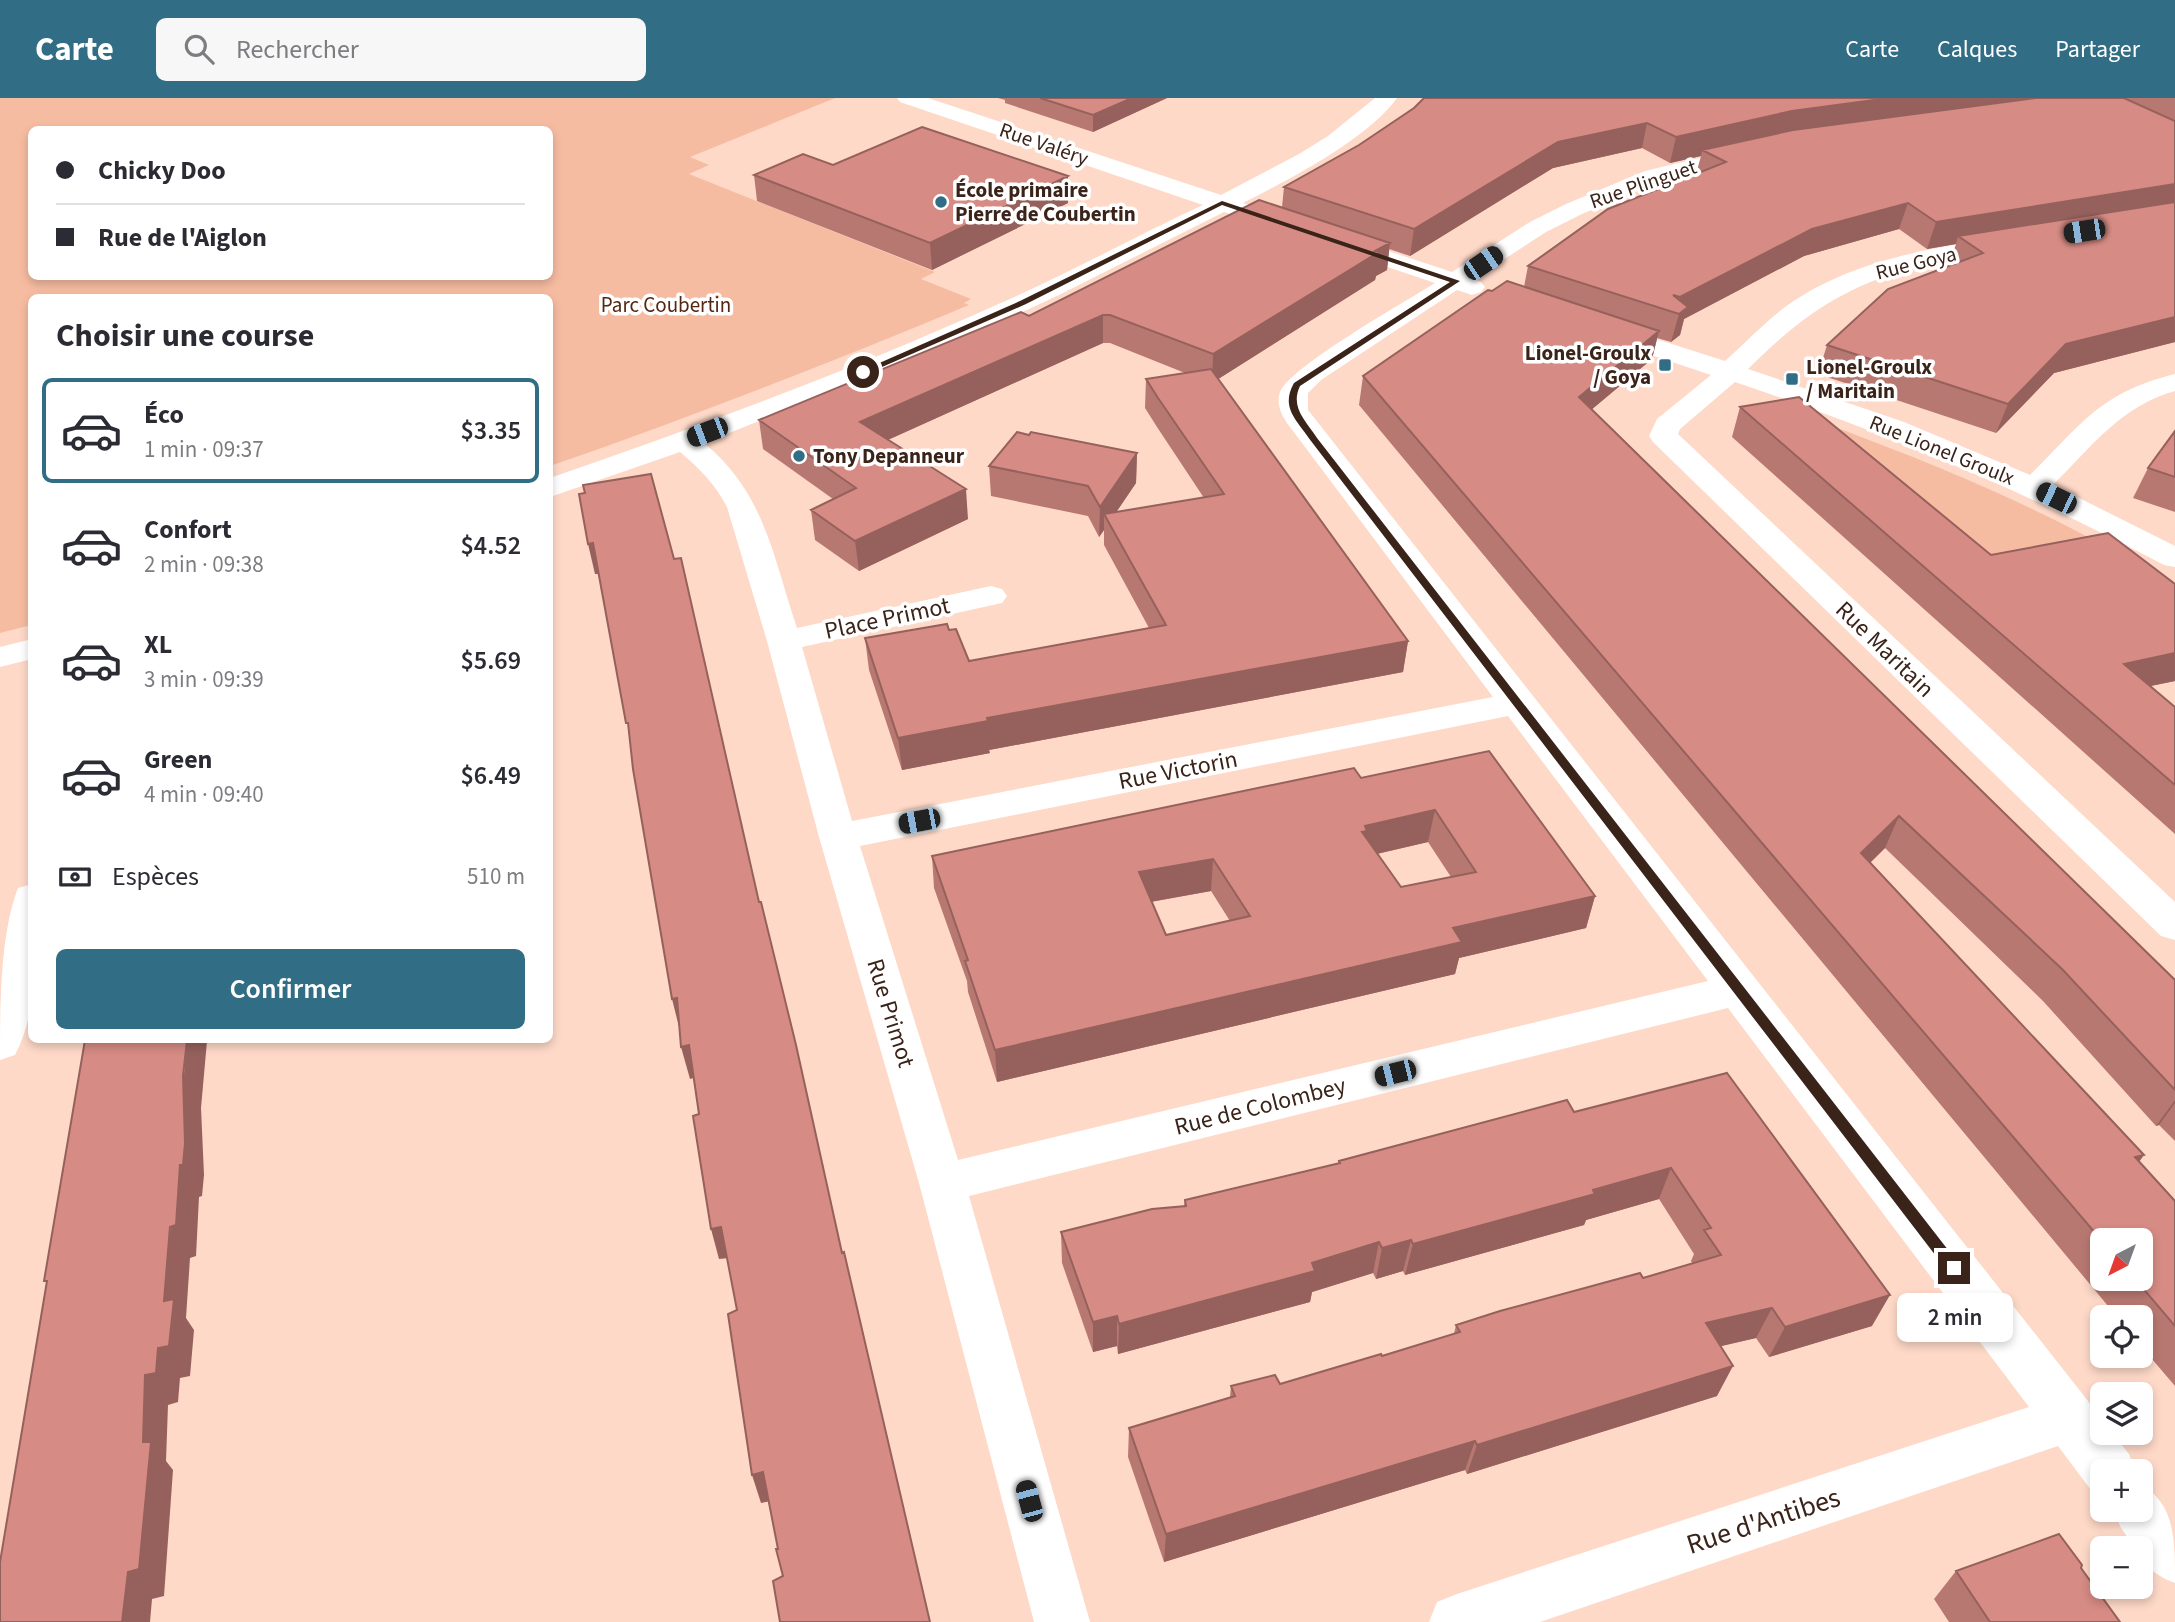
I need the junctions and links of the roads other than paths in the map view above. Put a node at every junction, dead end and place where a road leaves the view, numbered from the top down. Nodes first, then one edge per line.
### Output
1 (907, 98) edge
2 (1387, 98) edge
3 (1773, 148) edge
4 (1222, 203) junction
5 (2033, 239) edge
6 (1456, 281) junction
7 (1495, 294) edge
8 (1586, 325) edge
9 (1730, 372) junction
10 (2175, 382) edge
11 (684, 441) junction
12 (553, 487) edge
13 (2034, 487) junction
14 (2175, 558) edge
15 (991, 596) dead end
16 (784, 641) junction
17 (28, 650) edge
18 (0, 657) edge
19 (1518, 703) junction
20 (838, 837) junction
21 (28, 916) edge
22 (2175, 926) edge
23 (1740, 989) junction
24 (0, 1043) edge
25 (942, 1183) junction
26 (2070, 1418) junction
27 (2100, 1459) edge
28 (2149, 1522) edge
29 (2175, 1556) edge
30 (1060, 1615) edge
31 (1457, 1622) edge

1 - 4 street, Rue Valéry
2 - 4 street
3 - 6 street, Rue Plinguet
4 - 6 street
4 - 11 street
5 - 9 street, Rue Goya
6 - 7 street
6 - 19 street, Rue Plinguet
8 - 9 street, Rue Lionel Groulx
9 - 13 street, Rue Lionel Groulx
9 - 22 street, Rue Maritain
10 - 13 street
11 - 12 street
11 - 16 street, Rue Primot
13 - 14 street, Rue Lionel Groulx
15 - 16 street, Place Primot
16 - 20 street, Rue Primot
17 - 18 street
19 - 20 street, Rue Victorin
19 - 23 street
20 - 25 street, Rue Primot
21 - 24 street
23 - 25 street, Rue de Colombey
23 - 26 street
25 - 30 street, Rue Primot
26 - 27 street
26 - 31 street, Rue d'Antibes
28 - 29 street

